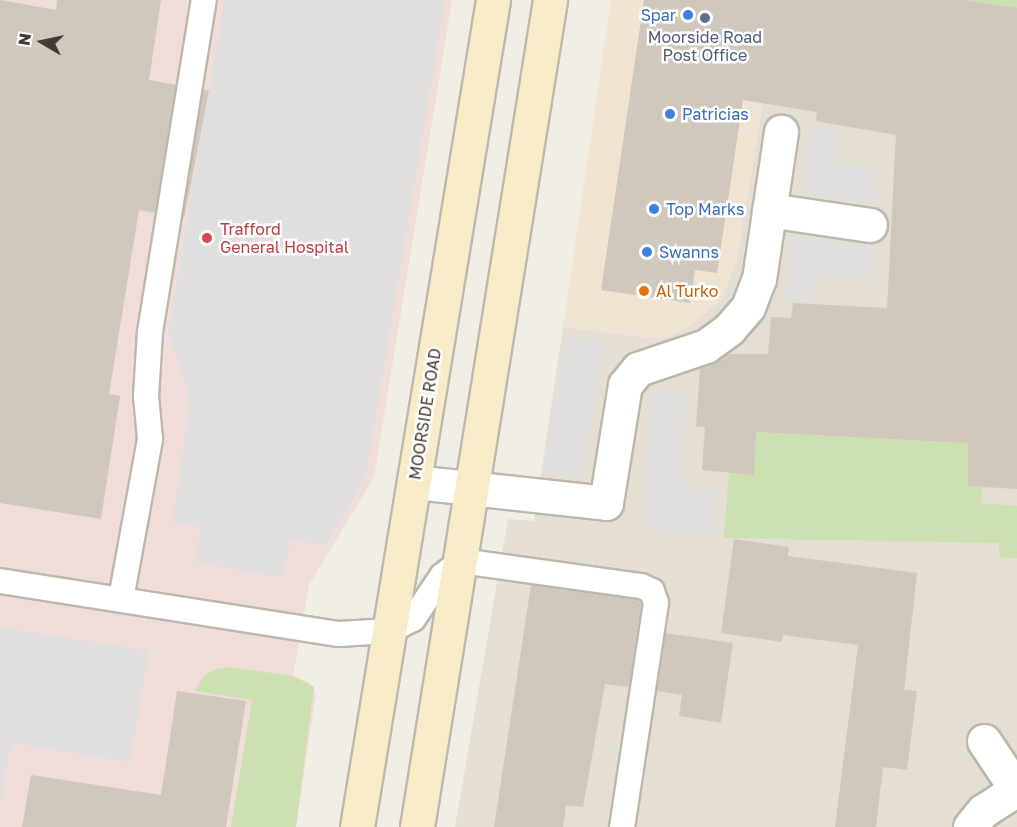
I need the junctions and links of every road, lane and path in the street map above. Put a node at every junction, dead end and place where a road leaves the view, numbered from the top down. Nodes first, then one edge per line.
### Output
1 (204, 0) edge
2 (493, 0) edge
3 (550, 0) edge
4 (781, 132) dead end
5 (769, 210) junction
6 (870, 225) dead end
7 (414, 482) junction
8 (471, 489) junction
9 (461, 561) junction
10 (0, 581) edge
11 (121, 599) junction
12 (389, 631) junction
13 (984, 741) dead end
14 (1017, 789) edge
15 (357, 827) edge
16 (417, 827) edge
17 (622, 827) edge
18 (970, 827) edge

1 - 11 lane
2 - 7 street, MOORSIDE ROAD
3 - 8 street
4 - 5 street
5 - 6 street
5 - 8 street
7 - 8 street
7 - 12 street, MOORSIDE ROAD
8 - 9 street
9 - 12 lane
9 - 16 street
9 - 17 lane
10 - 11 lane
11 - 12 lane
12 - 15 street, MOORSIDE ROAD
13 - 14 street
14 - 18 street

